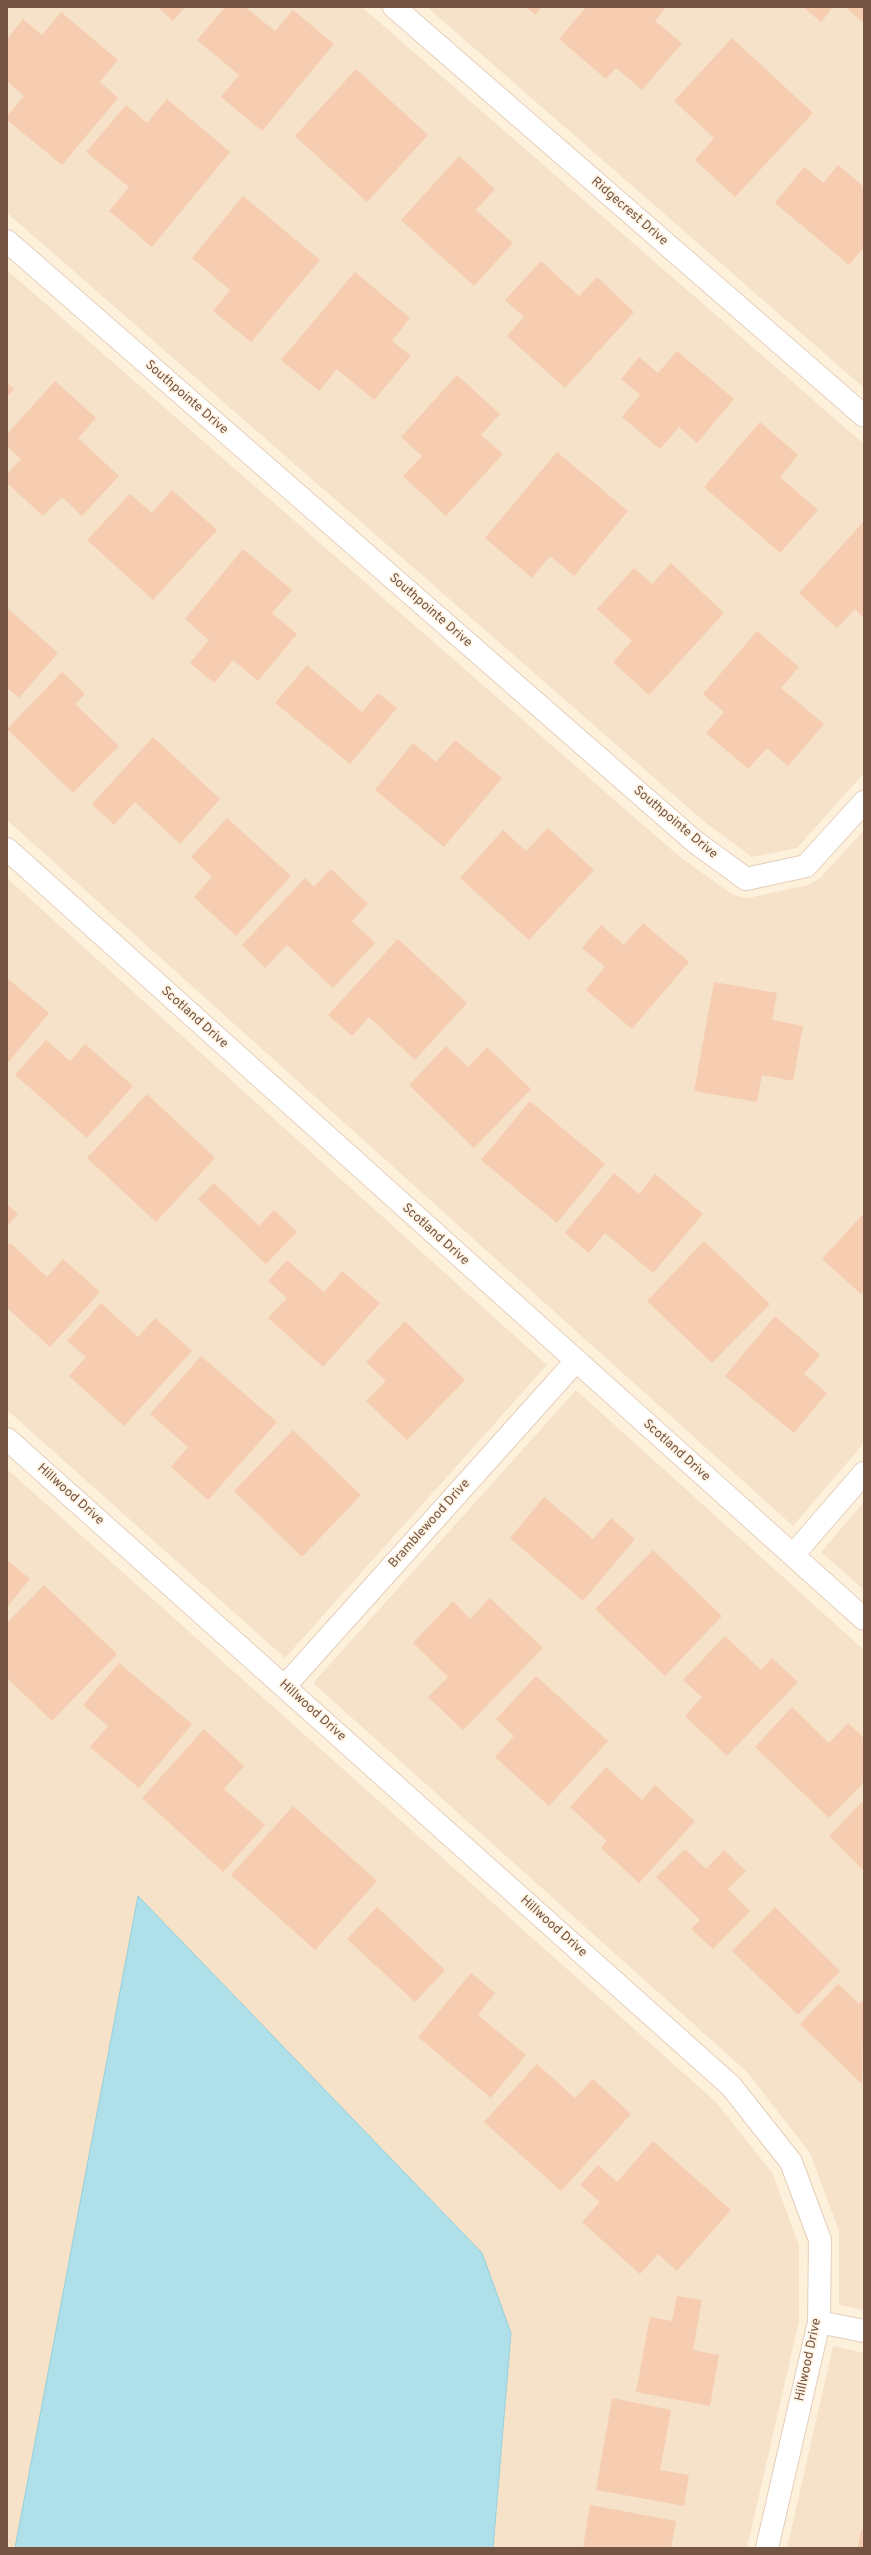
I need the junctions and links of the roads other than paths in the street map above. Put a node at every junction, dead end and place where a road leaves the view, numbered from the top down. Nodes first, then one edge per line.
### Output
1 (394, 7) edge
2 (7, 241) edge
3 (864, 416) edge
4 (864, 802) edge
5 (7, 849) edge
6 (576, 1361) junction
7 (7, 1439) edge
8 (864, 1473) edge
9 (793, 1555) junction
10 (864, 1619) edge
11 (285, 1686) junction
12 (819, 2322) junction
13 (864, 2331) edge
14 (767, 2548) edge

1 - 3 street, Ridgecrest Drive
2 - 4 street, Southpointe Drive
5 - 6 street, Scotland Drive
6 - 9 street, Scotland Drive
6 - 11 street, Bramblewood Drive
7 - 11 street, Hillwood Drive
8 - 9 street
9 - 10 street, Scotland Drive
11 - 12 street, Hillwood Drive
12 - 13 street
12 - 14 street, Hillwood Drive

